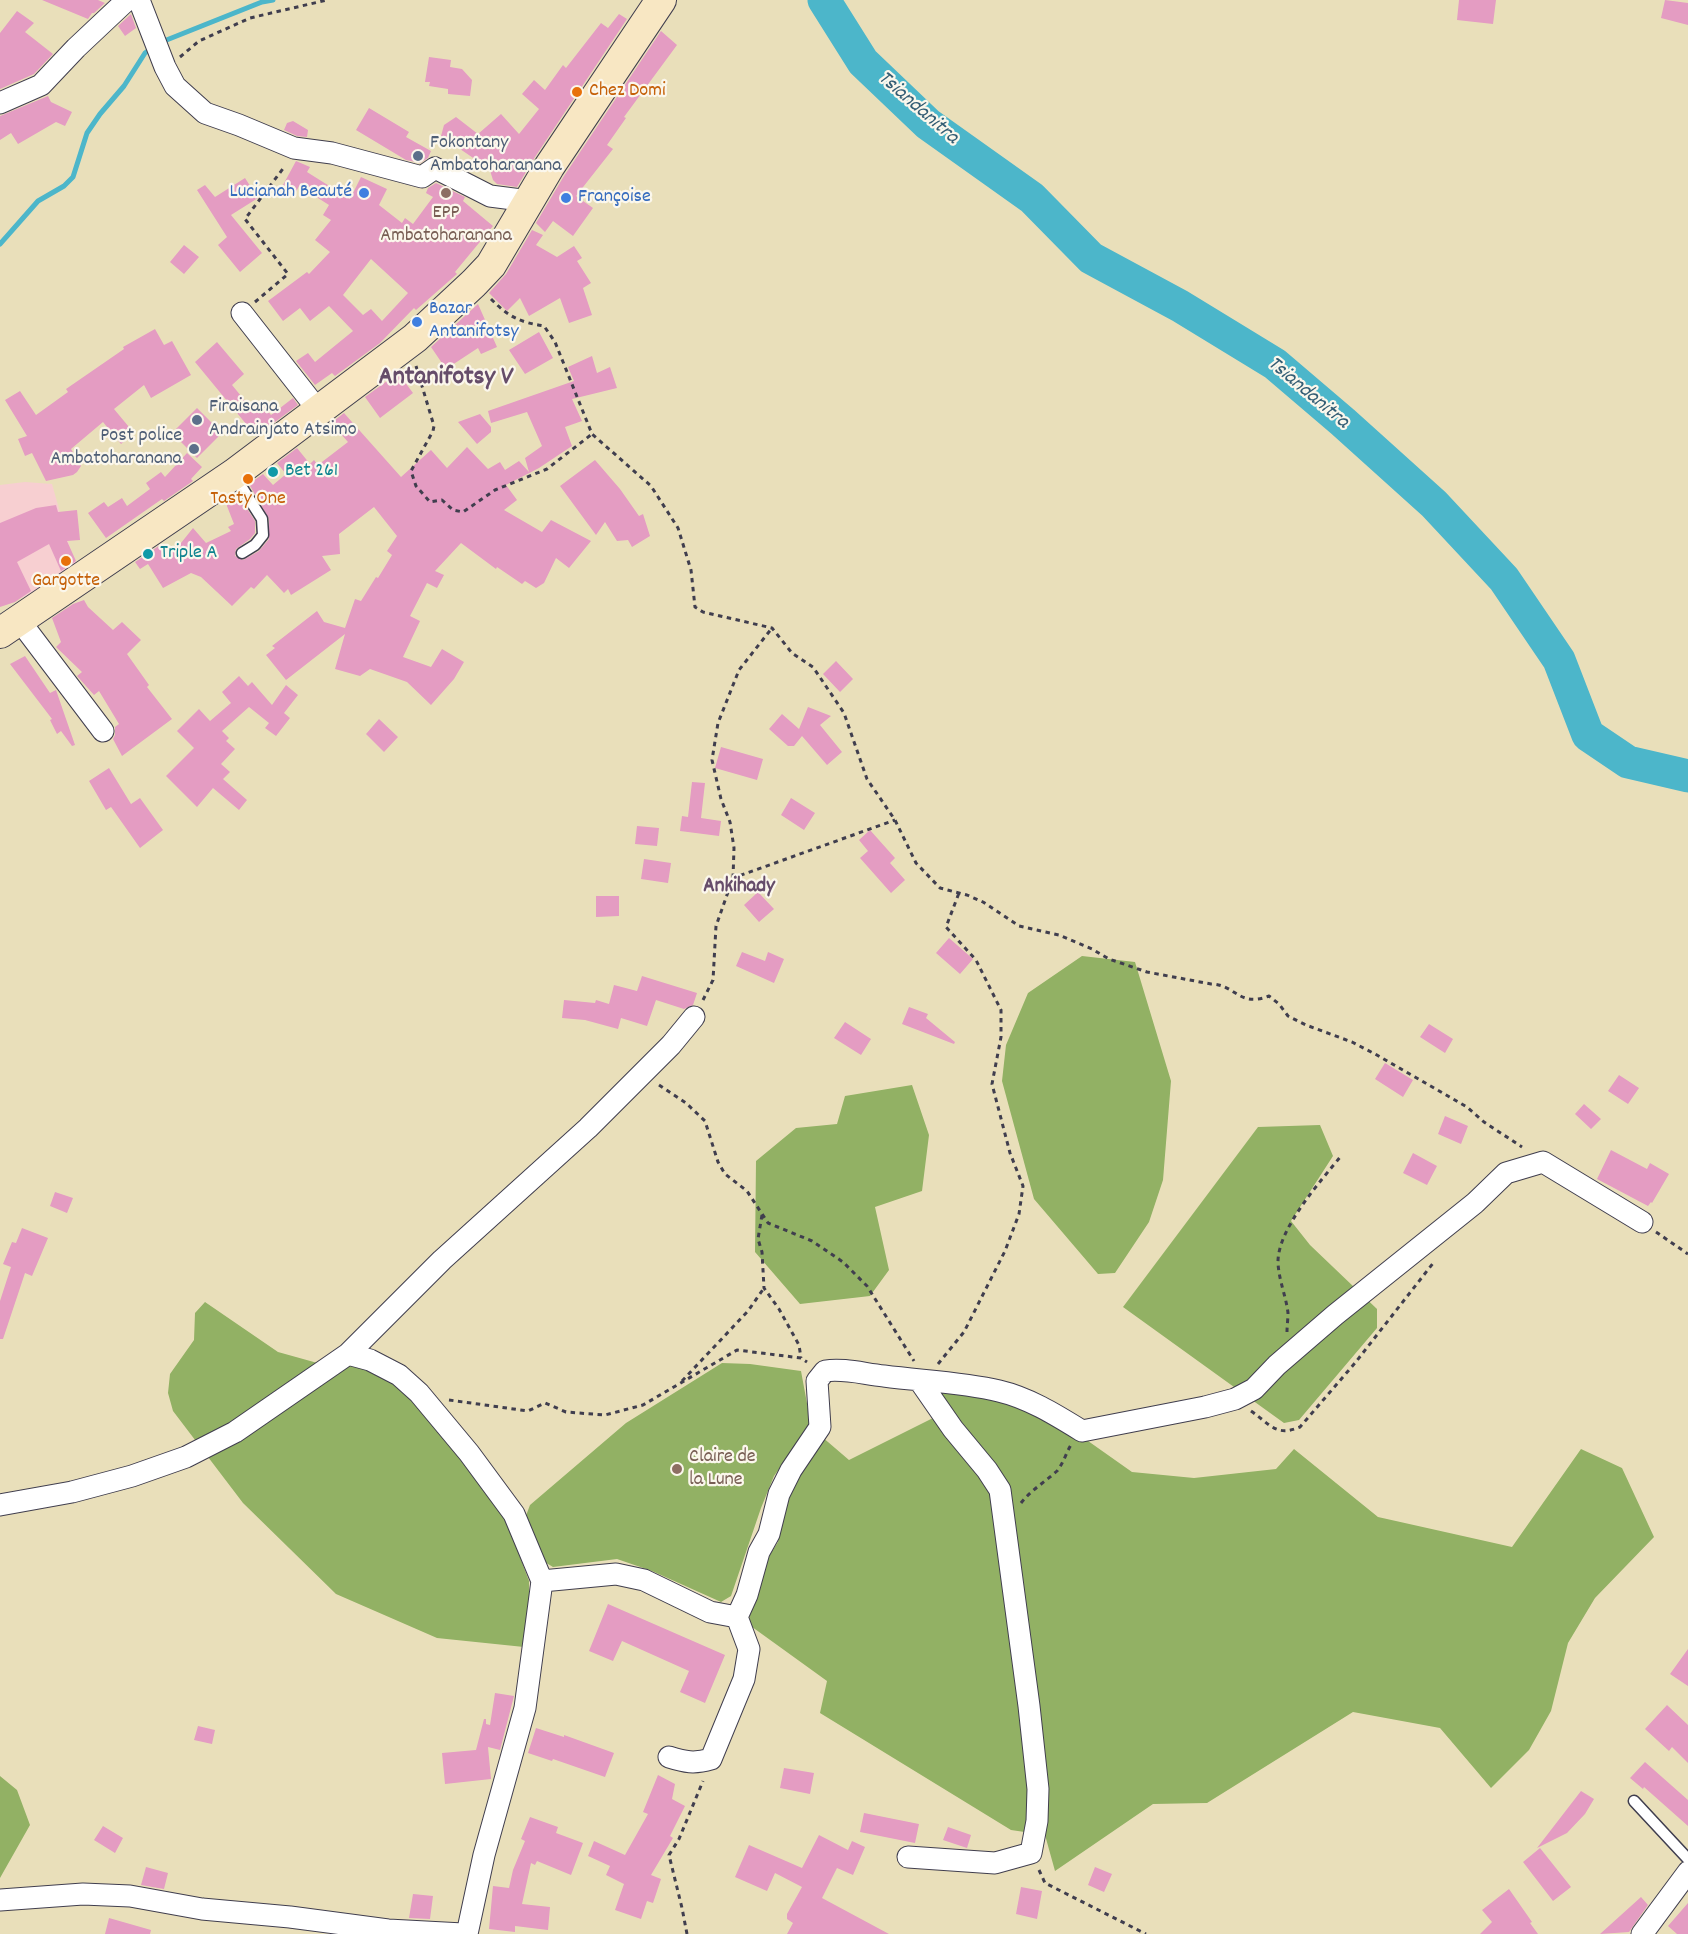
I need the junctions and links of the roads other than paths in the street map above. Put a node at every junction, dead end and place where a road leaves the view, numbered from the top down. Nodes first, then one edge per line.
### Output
1 (127, 0) edge
2 (140, 0) edge
3 (661, 0) edge
4 (0, 104) edge
5 (529, 201) junction
6 (242, 313) road end
7 (318, 410) junction
8 (234, 474) junction
9 (242, 553) dead end
10 (10, 626) edge
11 (104, 732) dead end
12 (694, 1017) road end
13 (1642, 1222) road end
14 (348, 1354) junction
15 (919, 1380) junction
16 (0, 1505) edge
17 (542, 1581) junction
18 (737, 1617) junction
19 (669, 1757) dead end
20 (1634, 1801) dead end
21 (908, 1857) dead end
22 (1688, 1859) edge
23 (1688, 1872) edge
24 (0, 1900) edge
25 (465, 1934) edge
26 (1642, 1934) edge

1 - 4 street
2 - 5 street
3 - 5 street
5 - 7 street
6 - 7 street
7 - 8 street
8 - 9 lane
8 - 10 street
10 - 11 street
12 - 14 street
13 - 15 street
14 - 16 street
14 - 17 street
15 - 18 street
15 - 21 street
17 - 18 street
17 - 25 street
18 - 19 street
20 - 22 lane
23 - 26 street
24 - 25 street

